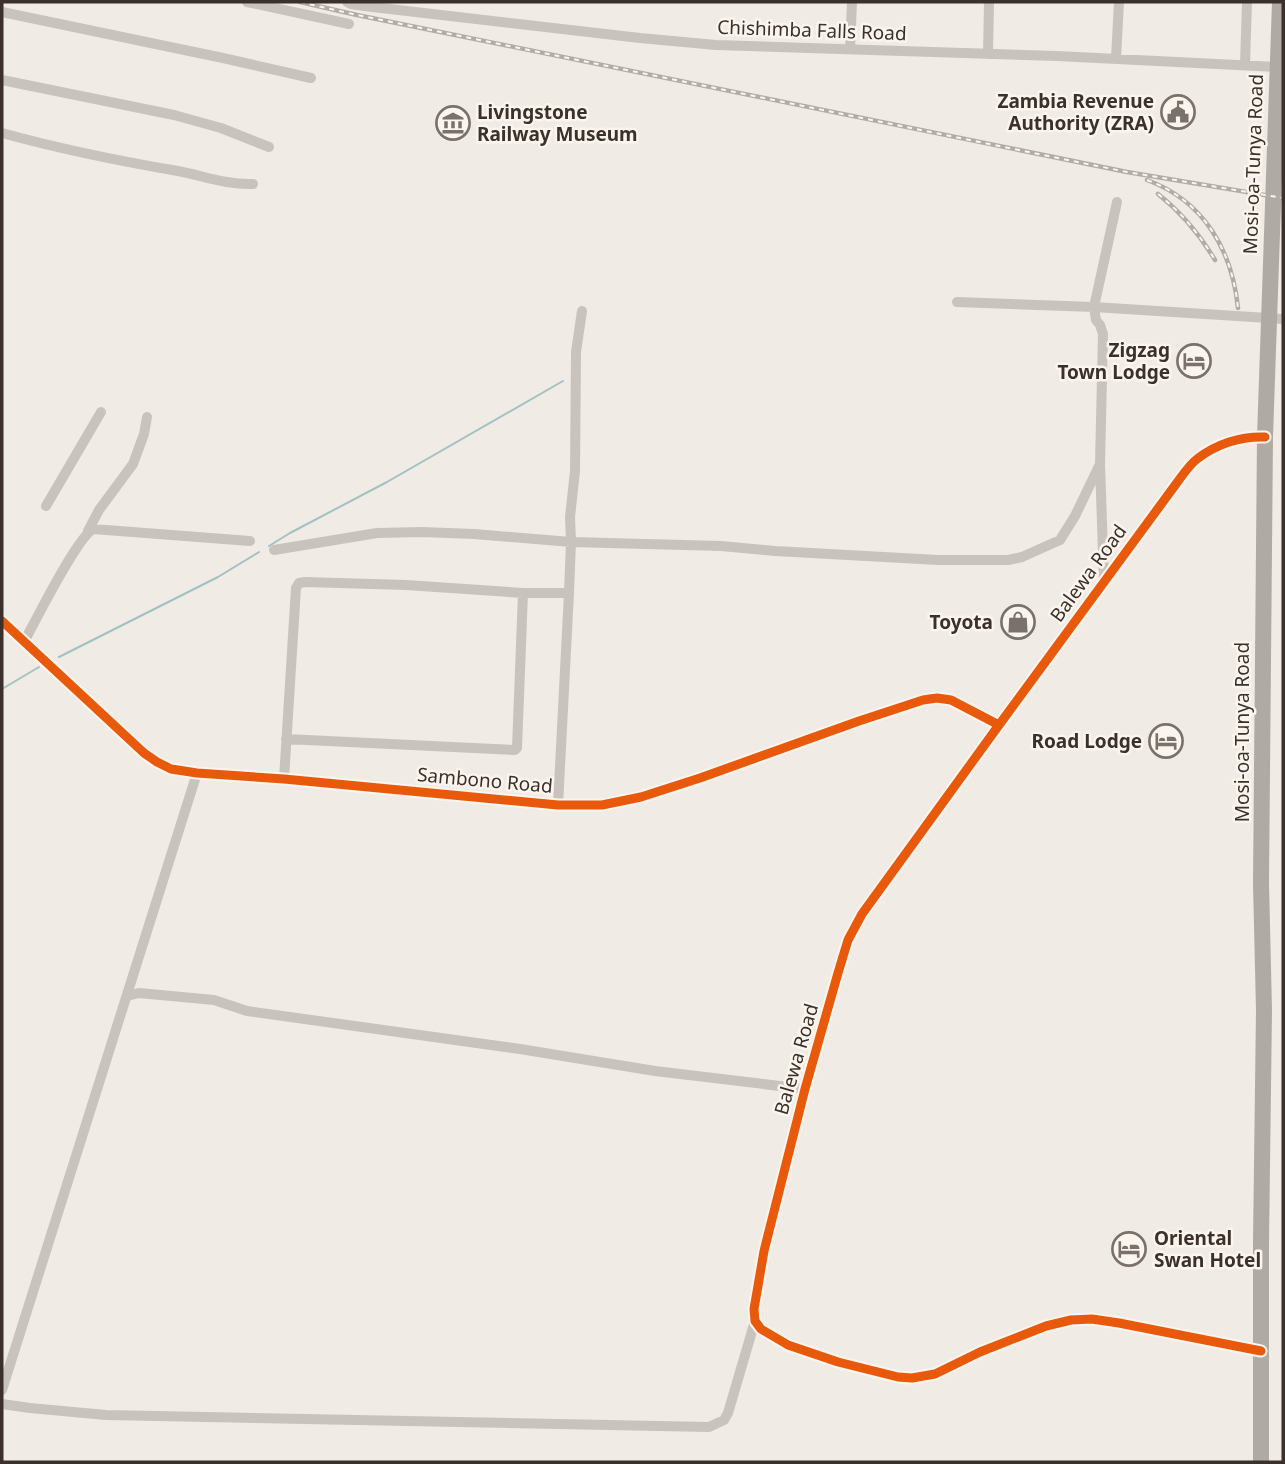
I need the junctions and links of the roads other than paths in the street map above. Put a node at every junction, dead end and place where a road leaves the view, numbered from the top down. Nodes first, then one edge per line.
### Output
1 (247, 2) edge
2 (347, 2) edge
3 (852, 2) edge
4 (989, 2) edge
5 (1119, 2) edge
6 (1247, 2) edge
7 (1280, 2) edge
8 (2, 12) edge
9 (349, 24) dead end
10 (850, 50) junction
11 (988, 54) junction
12 (1116, 58) junction
13 (1245, 65) junction
14 (1278, 67) junction
15 (311, 78) dead end
16 (2, 80) edge
17 (2, 133) edge
18 (269, 146) dead end
19 (253, 184) dead end
20 (1117, 202) dead end
21 (957, 302) dead end
22 (1094, 307) junction
23 (582, 311) dead end
24 (1277, 318) edge
25 (101, 412) dead end
26 (147, 417) dead end
27 (1265, 437) junction
28 (1100, 464) junction
29 (46, 506) dead end
30 (87, 532) junction
31 (250, 541) dead end
32 (571, 542) junction
33 (274, 550) dead end
34 (1104, 582) junction
35 (523, 593) junction
36 (569, 593) junction
37 (4, 627) edge
38 (24, 642) junction
39 (999, 725) junction
40 (286, 739) junction
41 (197, 773) junction
42 (284, 779) junction
43 (558, 805) junction
44 (127, 996) junction
45 (805, 1089) junction
46 (755, 1321) junction
47 (1261, 1351) junction
48 (2, 1390) edge
49 (2, 1404) edge
50 (1261, 1462) edge

1 - 9 street
2 - 10 street, Chishimba Falls Road
3 - 10 street
4 - 11 street
5 - 12 street
6 - 13 street
7 - 14 highway, Mosi-oa-Tunya Road
8 - 15 street
10 - 11 street, Chishimba Falls Road
11 - 12 street, Chishimba Falls Road
12 - 13 street, Chishimba Falls Road
13 - 14 street, Chishimba Falls Road
14 - 24 highway, Mosi-oa-Tunya Road
16 - 18 street
17 - 19 street
20 - 22 street
21 - 22 street
22 - 24 street
22 - 28 street
23 - 32 street
24 - 27 highway, Mosi-oa-Tunya Road
25 - 29 street
26 - 30 street
27 - 34 street, Balewa Road
27 - 47 highway, Mosi-oa-Tunya Road
28 - 32 street
28 - 34 street
30 - 31 street
30 - 38 street
32 - 33 street
32 - 36 street
34 - 39 street, Balewa Road
35 - 36 street
35 - 40 street
35 - 40 street
36 - 43 street
37 - 38 street, Sambono Road
38 - 41 street, Sambono Road
39 - 43 street, Sambono Road
39 - 45 street, Balewa Road
40 - 42 street
41 - 42 street, Sambono Road
41 - 44 street
42 - 43 street, Sambono Road
44 - 45 street
44 - 48 street
45 - 46 street, Balewa Road
46 - 47 street
46 - 49 street, Balewa Road
47 - 50 highway, Mosi-oa-Tunya Road

